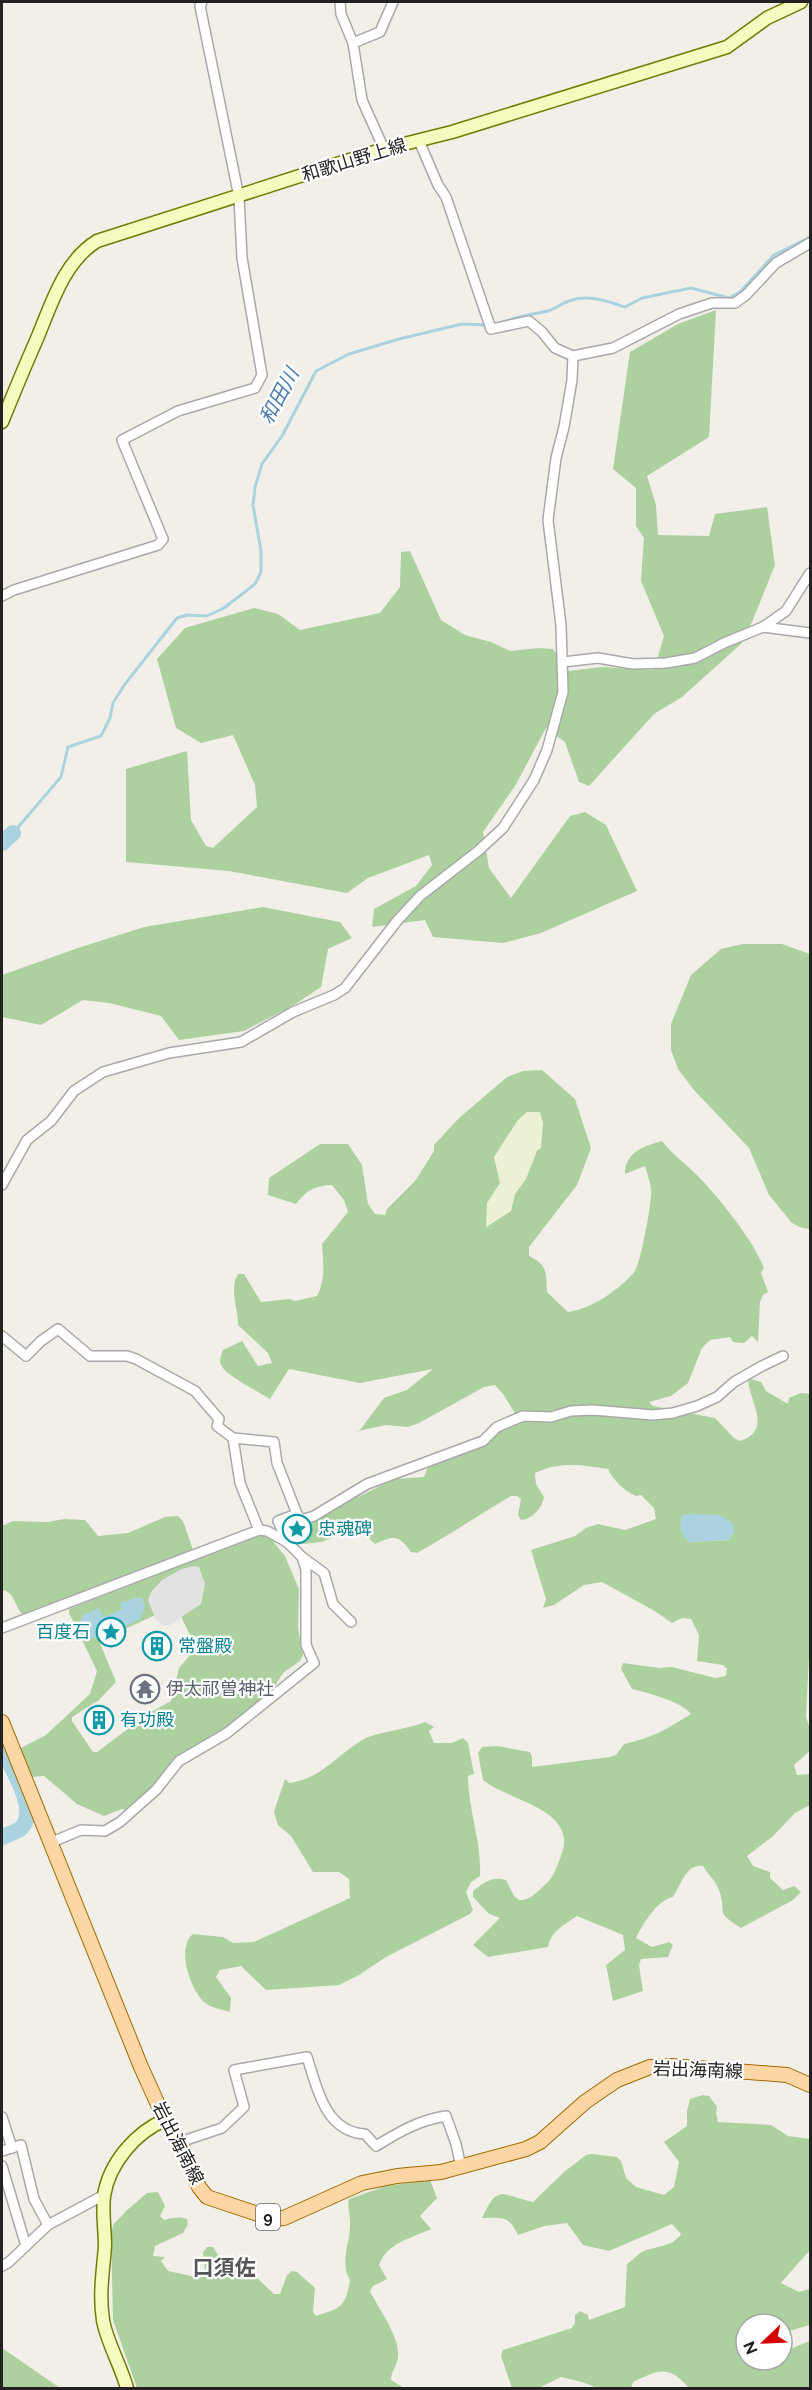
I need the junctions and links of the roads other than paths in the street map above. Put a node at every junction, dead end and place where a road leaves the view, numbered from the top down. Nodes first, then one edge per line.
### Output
1 (202, 2) edge
2 (340, 2) edge
3 (393, 2) edge
4 (801, 2) edge
5 (353, 43) junction
6 (418, 141) junction
7 (384, 149) junction
8 (239, 197) junction
9 (810, 243) edge
10 (573, 356) junction
11 (2, 422) edge
12 (810, 573) edge
13 (2, 596) edge
14 (763, 627) junction
15 (810, 633) edge
16 (563, 662) junction
17 (2, 1185) edge
18 (2, 1338) edge
19 (783, 1356) dead end
20 (233, 1438) junction
21 (297, 1514) junction
22 (259, 1530) junction
23 (287, 1542) junction
24 (302, 1557) junction
25 (351, 1622) dead end
26 (2, 1628) edge
27 (2, 1722) edge
28 (52, 1842) junction
29 (810, 2085) edge
30 (2, 2117) edge
31 (165, 2120) junction
32 (180, 2142) junction
33 (12, 2148) junction
34 (2, 2151) edge
35 (2, 2166) edge
36 (461, 2167) junction
37 (104, 2195) junction
38 (48, 2225) junction
39 (26, 2246) junction
40 (2, 2266) edge
41 (128, 2388) edge

1 - 8 street
2 - 5 street
3 - 5 street
4 - 6 main road, 和歌山野上線
5 - 7 street
6 - 7 main road, 和歌山野上線
6 - 10 street
7 - 8 main road, 和歌山野上線
8 - 11 main road, 和歌山野上線
8 - 13 street
9 - 10 street
10 - 16 street
12 - 14 street
14 - 15 street
14 - 16 street
16 - 17 street
18 - 20 street
19 - 21 street
20 - 21 street
20 - 22 street
21 - 23 street
22 - 23 street
22 - 26 street
23 - 24 street
24 - 25 street
24 - 28 street
27 - 28 main road, 岩出海南線 / 9
28 - 31 main road, 岩出海南線 / 9
29 - 36 main road, 岩出海南線 / 9
30 - 33 street
31 - 32 main road, 岩出海南線 / 9
31 - 37 main road
32 - 36 main road, 岩出海南線 / 9
32 - 36 street
33 - 34 street
33 - 38 street
35 - 39 street
37 - 38 street
37 - 41 main road
38 - 39 street
39 - 40 street

